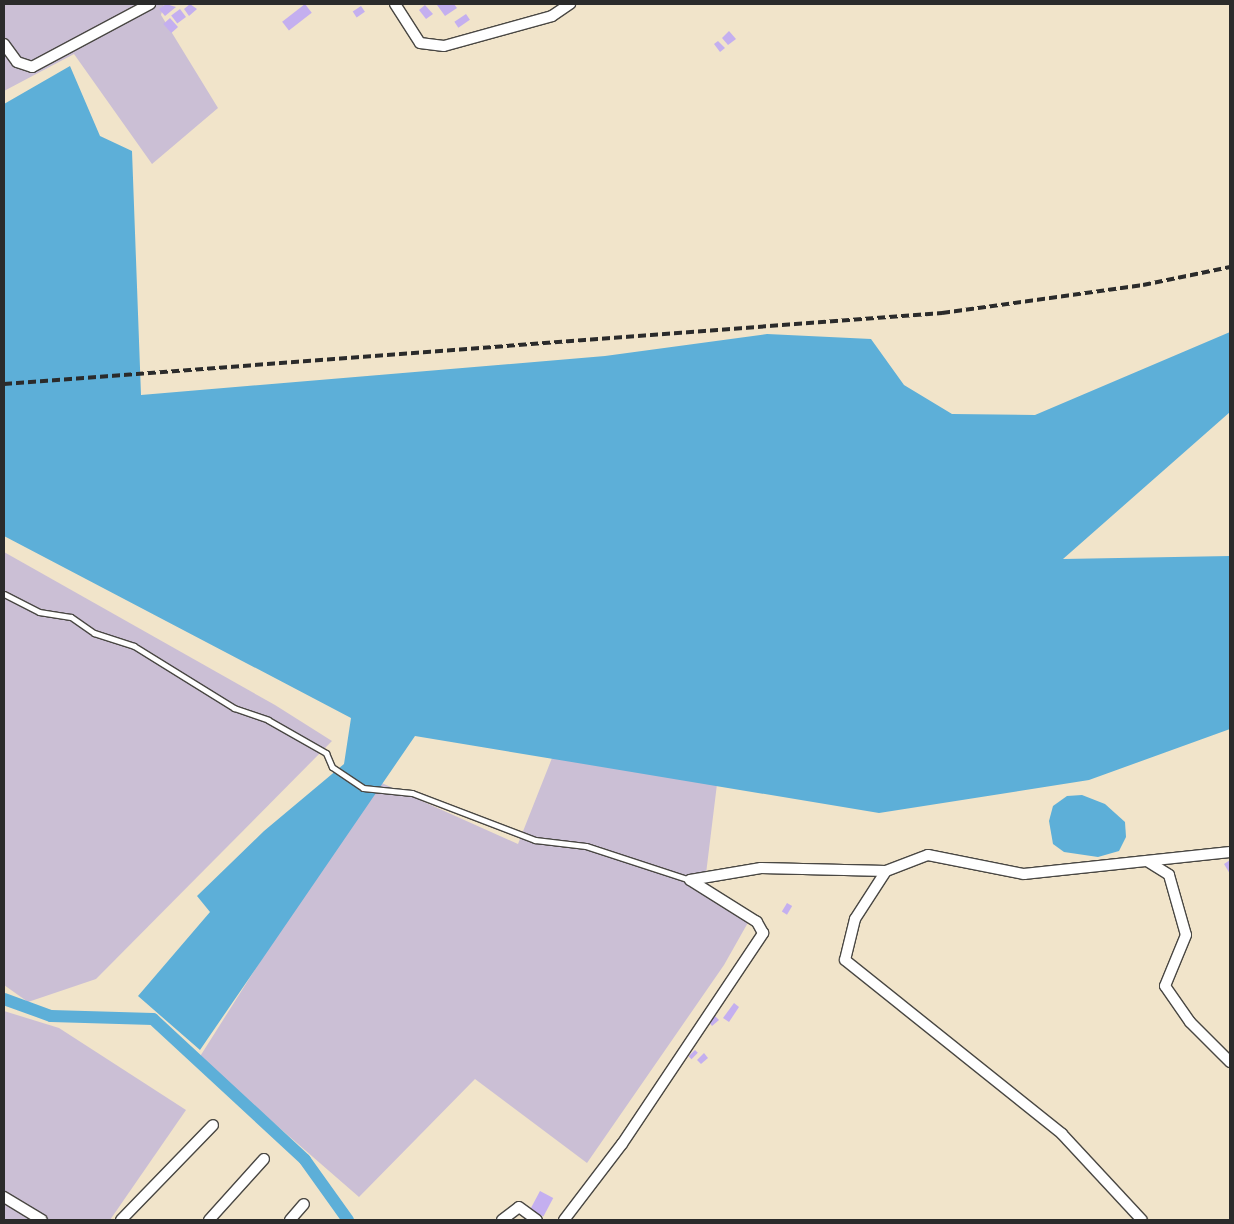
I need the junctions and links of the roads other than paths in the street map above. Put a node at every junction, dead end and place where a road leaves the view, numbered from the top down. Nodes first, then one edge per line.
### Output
1 (150, 4) edge
2 (395, 4) edge
3 (570, 4) edge
4 (4, 44) edge
5 (4, 594) edge
6 (1230, 852) edge
7 (1147, 861) junction
8 (886, 871) junction
9 (690, 880) junction
10 (1230, 1062) edge
11 (213, 1125) dead end
12 (264, 1159) dead end
13 (4, 1197) edge
14 (304, 1204) dead end
15 (42, 1220) edge
16 (121, 1220) edge
17 (209, 1220) edge
18 (290, 1220) edge
19 (502, 1220) edge
20 (537, 1220) edge
21 (564, 1220) edge
22 (1142, 1220) edge

1 - 4 street
2 - 3 street
5 - 9 lane
6 - 7 street
7 - 8 street
7 - 10 street
8 - 9 street
8 - 22 street
9 - 21 street
11 - 16 street
12 - 17 street
13 - 15 street
14 - 18 street
19 - 20 street

